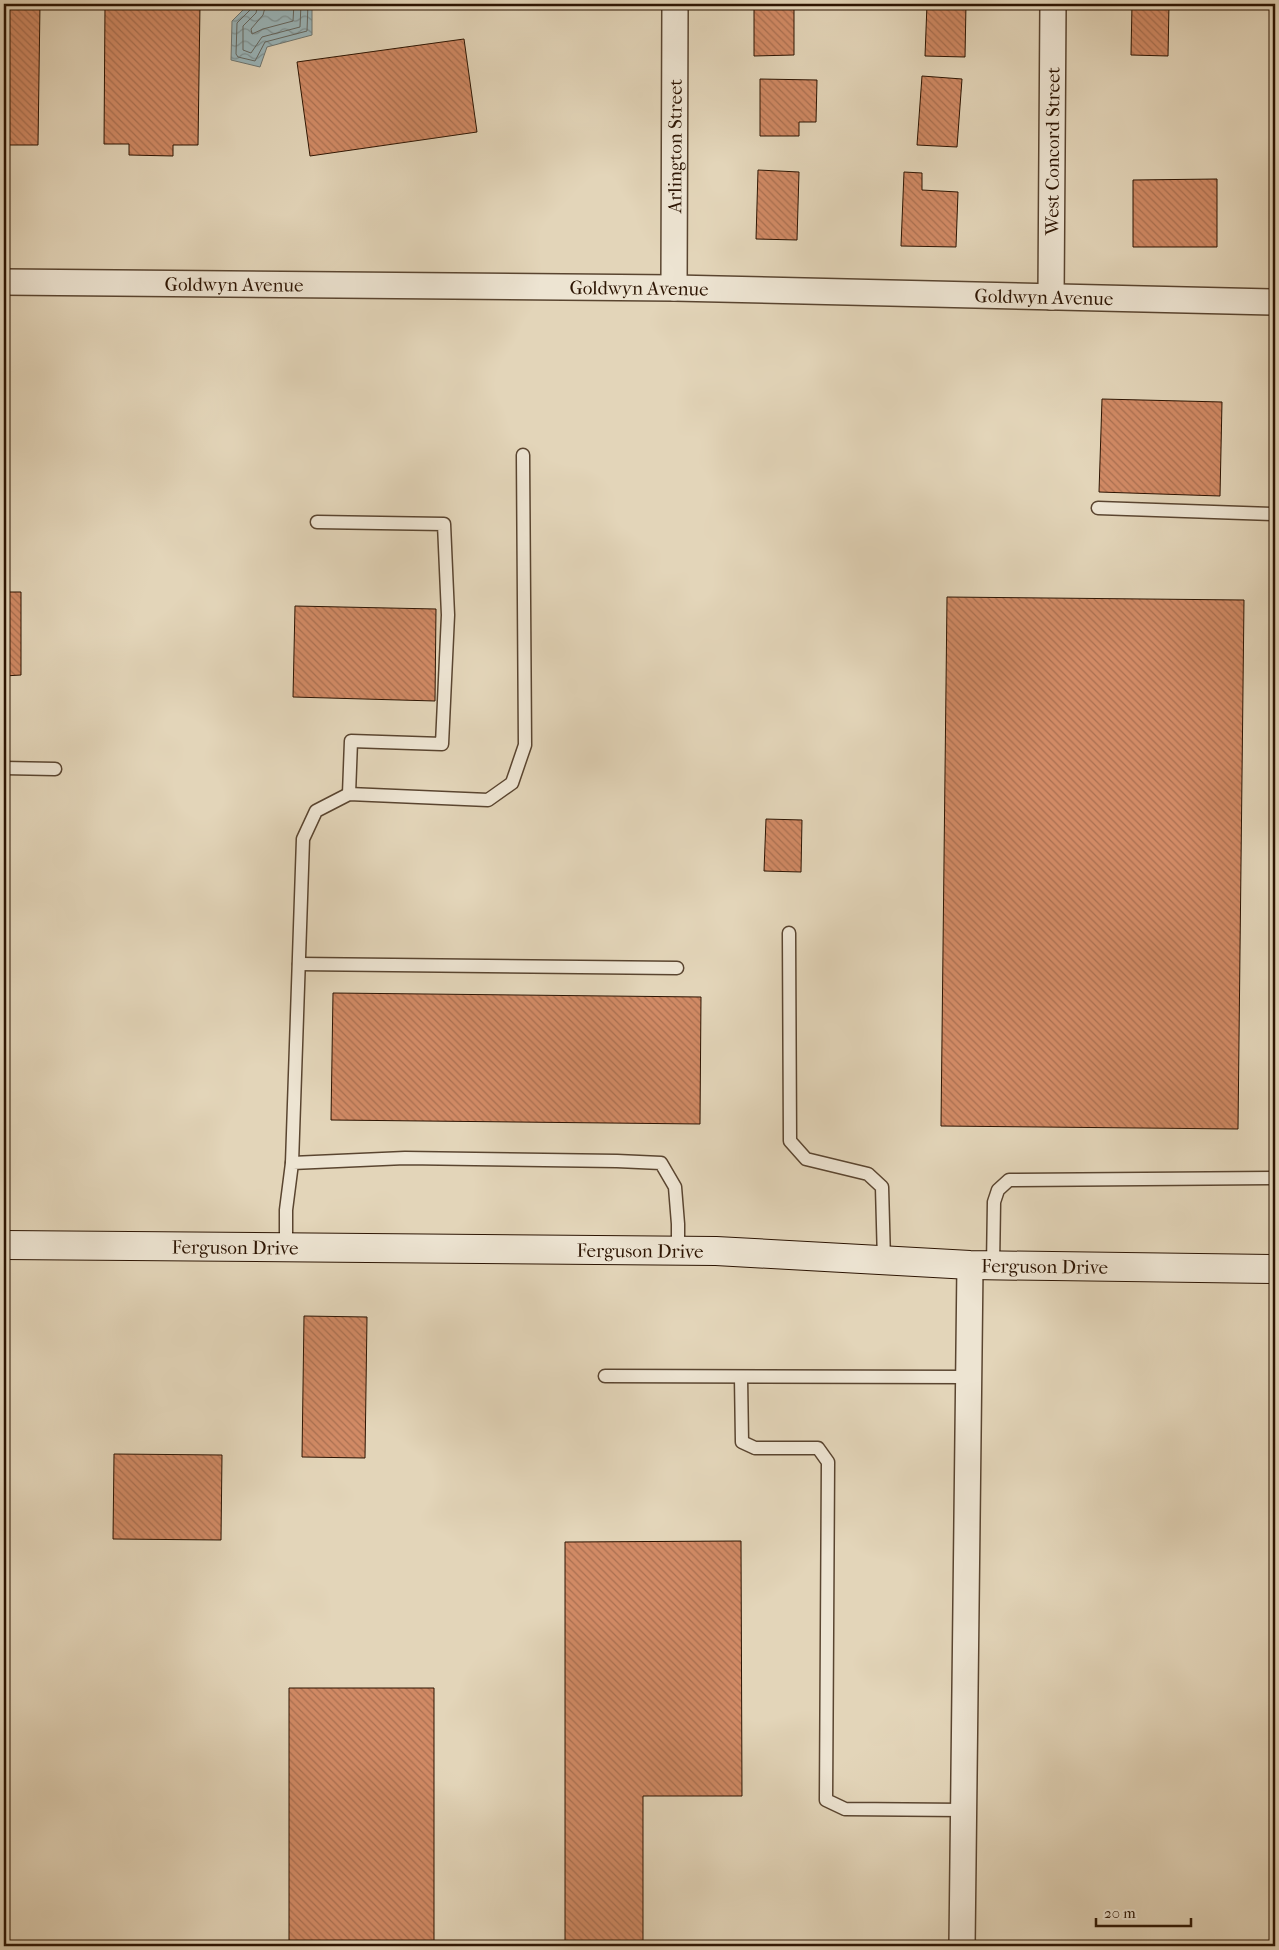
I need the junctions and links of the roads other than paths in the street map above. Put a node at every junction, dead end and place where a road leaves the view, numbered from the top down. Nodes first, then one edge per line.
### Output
1 (675, 4) edge
2 (1053, 4) edge
3 (4, 282) edge
4 (674, 288) junction
5 (1051, 297) junction
6 (1275, 302) edge
7 (523, 455) dead end
8 (1098, 508) dead end
9 (1275, 514) edge
10 (317, 522) dead end
11 (4, 768) edge
12 (55, 769) dead end
13 (349, 794) junction
14 (790, 933) dead end
15 (299, 964) junction
16 (677, 968) dead end
17 (292, 1163) junction
18 (1275, 1178) edge
19 (4, 1245) edge
20 (286, 1248) junction
21 (678, 1251) junction
22 (884, 1261) junction
23 (982, 1266) junction
24 (1275, 1269) edge
25 (605, 1376) dead end
26 (741, 1376) junction
27 (969, 1377) junction
28 (964, 1810) junction
29 (962, 1946) edge

1 - 4 street, Arlington Street
2 - 5 street, West Concord Street
3 - 4 street, Goldwyn Avenue
4 - 5 street, Goldwyn Avenue
5 - 6 street, Goldwyn Avenue
7 - 13 lane
8 - 9 lane
10 - 13 lane
11 - 12 lane
13 - 15 lane
14 - 22 lane
15 - 16 lane
15 - 17 lane
17 - 20 lane
17 - 21 lane
18 - 23 lane
19 - 20 street, Ferguson Drive
20 - 21 street, Ferguson Drive
21 - 22 street, Ferguson Drive
22 - 23 street, Ferguson Drive
23 - 24 street, Ferguson Drive
23 - 27 street
25 - 26 lane
26 - 27 lane
26 - 28 lane
27 - 28 street
28 - 29 street

